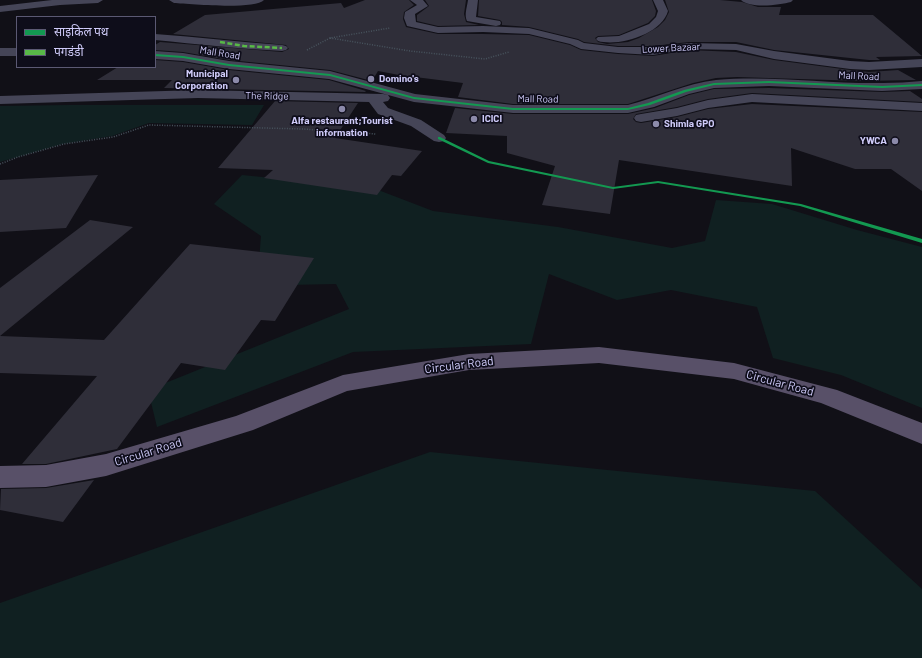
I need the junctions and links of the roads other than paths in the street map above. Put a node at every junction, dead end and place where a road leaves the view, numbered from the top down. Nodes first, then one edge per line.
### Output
1 (98, 0) edge
2 (174, 0) edge
3 (259, 0) edge
4 (415, 0) edge
5 (473, 0) edge
6 (658, 0) edge
7 (746, 0) edge
8 (788, 0) edge
9 (0, 9) edge
10 (543, 34) junction
11 (578, 35) junction
12 (156, 37) edge
13 (282, 48) dead end
14 (0, 52) edge
15 (16, 52) edge
16 (156, 55) edge
17 (922, 63) edge
18 (922, 85) edge
19 (373, 98) junction
20 (414, 98) junction
21 (0, 100) edge
22 (922, 107) edge
23 (495, 108) junction
24 (439, 138) dead end
25 (922, 434) edge
26 (0, 477) edge

1 - 9 street
2 - 3 street
4 - 10 street, Lower Bazaar
5 - 11 street
6 - 11 street
7 - 8 street
10 - 11 street
10 - 17 street, Lower Bazaar
12 - 13 street
14 - 15 street
16 - 20 street, Mall Road
18 - 23 street, Mall Road
19 - 20 street, The Ridge
19 - 21 street, The Ridge
19 - 24 street
20 - 23 street, Mall Road
22 - 23 street
25 - 26 main road, Circular Road

